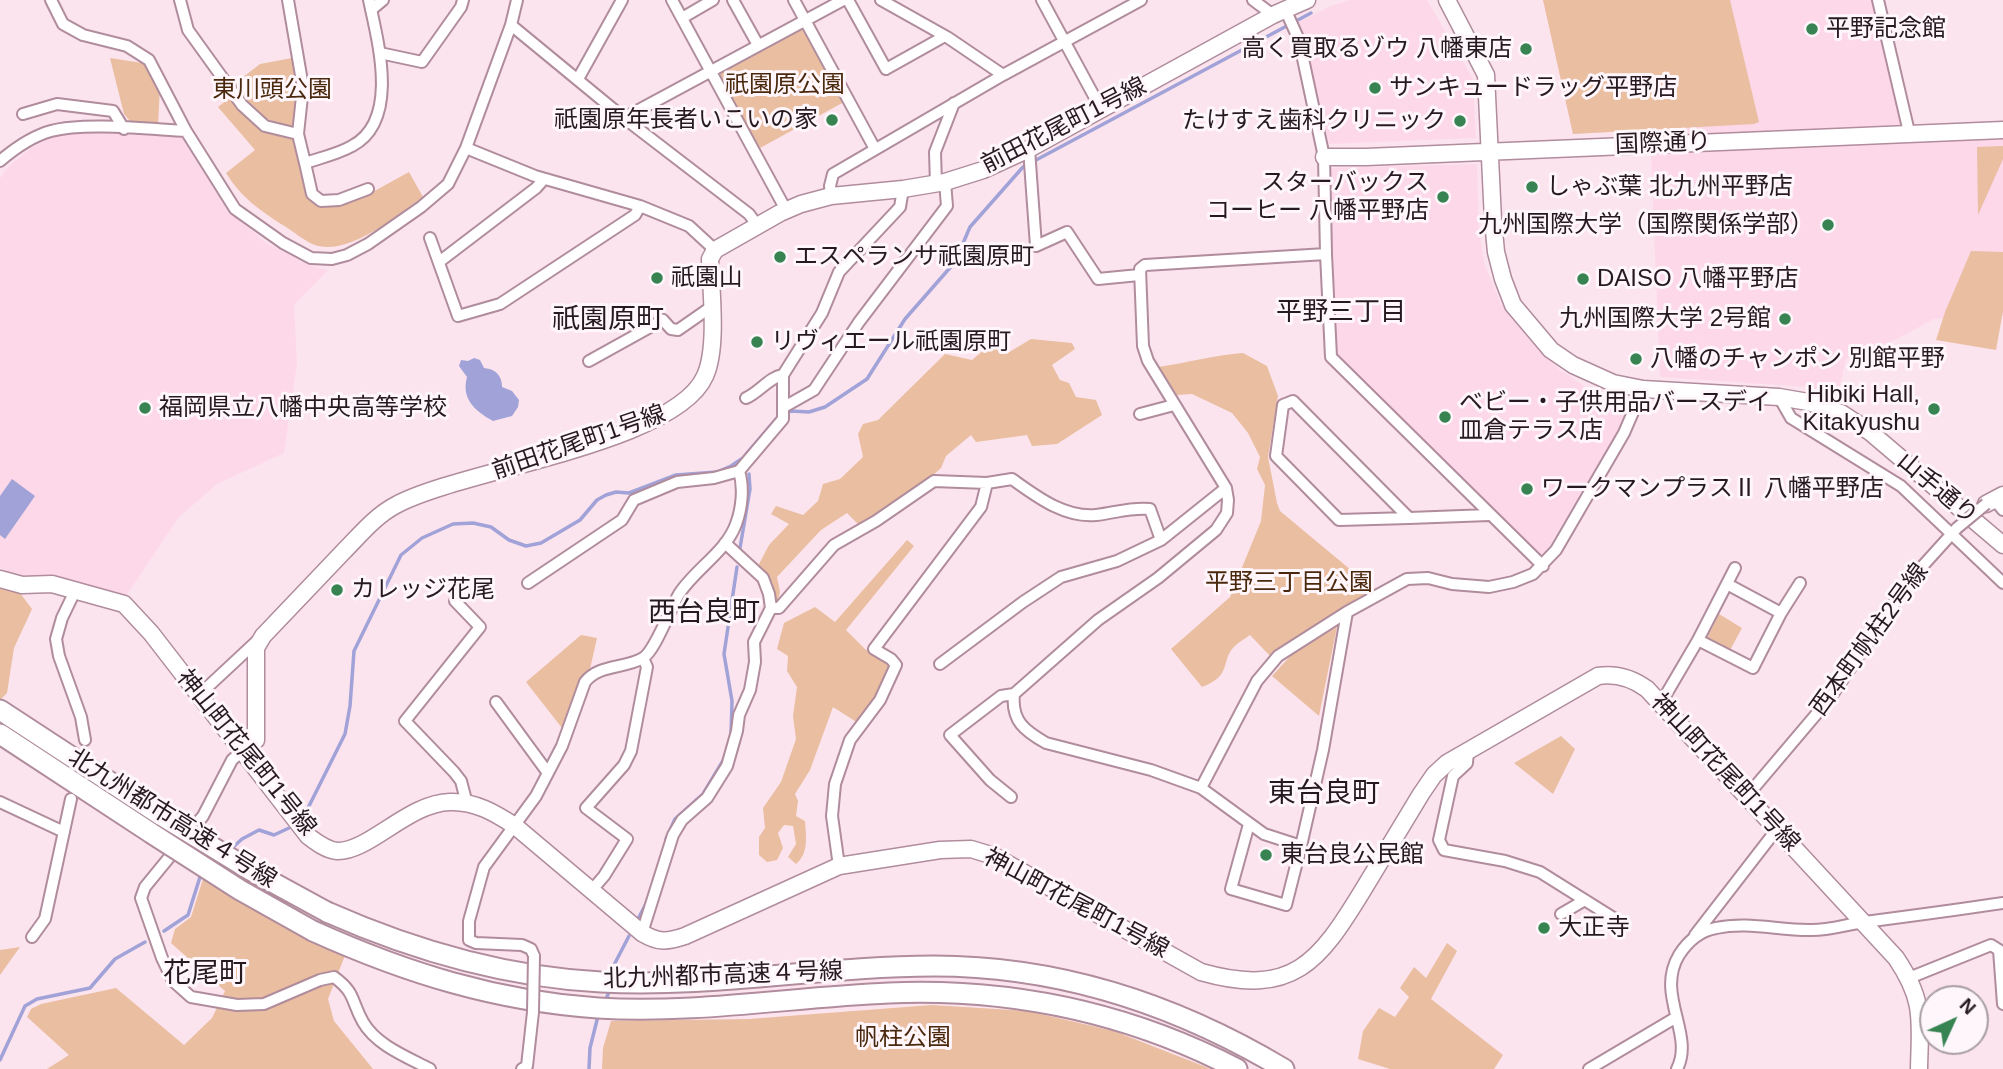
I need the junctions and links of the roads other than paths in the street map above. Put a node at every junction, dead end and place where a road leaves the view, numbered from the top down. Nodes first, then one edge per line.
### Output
1 (51, 0) edge
2 (180, 0) edge
3 (288, 0) edge
4 (383, 0) edge
5 (463, 0) edge
6 (517, 0) edge
7 (622, 0) edge
8 (672, 0) edge
9 (713, 0) edge
10 (733, 0) edge
11 (794, 0) edge
12 (842, 0) edge
13 (848, 0) edge
14 (881, 0) edge
15 (1042, 0) edge
16 (1140, 0) edge
17 (1253, 0) edge
18 (1307, 0) edge
19 (1447, 0) edge
20 (1878, 0) edge
21 (896, 4) edge
22 (370, 5) edge
23 (682, 18) junction
24 (1285, 18) junction
25 (805, 20) junction
26 (511, 25) junction
27 (945, 37) junction
28 (1064, 41) junction
29 (758, 45) junction
30 (380, 53) junction
31 (709, 72) junction
32 (1003, 75) junction
33 (578, 79) junction
34 (954, 103) junction
35 (1101, 109) junction
36 (23, 114) dead end
37 (624, 118) junction
38 (124, 129) junction
39 (2003, 130) edge
40 (186, 131) junction
41 (1909, 132) junction
42 (298, 134) junction
43 (466, 148) junction
44 (875, 149) junction
45 (1490, 150) junction
46 (1324, 157) junction
47 (1030, 159) junction
48 (0, 162) edge
49 (306, 163) junction
50 (544, 178) junction
51 (941, 183) junction
52 (368, 189) dead end
53 (902, 189) junction
54 (831, 196) junction
55 (640, 206) junction
56 (786, 210) junction
57 (757, 225) junction
58 (430, 238) dead end
59 (715, 250) junction
60 (1326, 254) junction
61 (439, 262) junction
62 (1139, 275) junction
63 (711, 307) junction
64 (589, 361) dead end
65 (783, 374) junction
66 (1643, 389) junction
67 (1779, 397) junction
68 (746, 398) dead end
69 (1174, 405) junction
70 (784, 411) junction
71 (1140, 414) dead end
72 (739, 471) junction
73 (987, 483) junction
74 (1226, 488) junction
75 (1996, 502) edge
76 (1489, 515) junction
77 (1409, 518) junction
78 (1953, 531) junction
79 (1161, 540) junction
80 (725, 543) junction
81 (2003, 545) edge
82 (1543, 566) junction
83 (1735, 568) dead end
84 (0, 579) edge
85 (528, 583) dead end
86 (1800, 583) dead end
87 (2003, 583) edge
88 (1727, 584) junction
89 (75, 591) junction
90 (455, 601) dead end
91 (771, 608) junction
92 (1347, 612) junction
93 (1781, 613) junction
94 (263, 636) junction
95 (1698, 639) junction
96 (643, 658) junction
97 (940, 664) dead end
98 (1014, 694) junction
99 (199, 695) junction
100 (496, 702) dead end
101 (1661, 704) junction
102 (0, 710) edge
103 (0, 734) edge
104 (85, 740) dead end
105 (242, 751) junction
106 (1468, 751) junction
107 (548, 773) junction
108 (1201, 788) junction
109 (1747, 796) junction
110 (1011, 797) dead end
111 (71, 799) dead end
112 (0, 802) edge
113 (467, 804) junction
114 (1249, 824) junction
115 (515, 826) junction
116 (1777, 829) junction
117 (64, 832) junction
118 (1301, 846) junction
119 (839, 866) junction
120 (591, 891) junction
121 (1585, 900) junction
122 (2003, 904) edge
123 (1562, 914) dead end
124 (1615, 919) dead end
125 (1862, 922) junction
126 (642, 933) junction
127 (1695, 936) junction
128 (32, 937) dead end
129 (1909, 978) junction
130 (2002, 990) edge
131 (2003, 1003) edge
132 (1675, 1018) junction
133 (430, 1069) edge
134 (522, 1069) edge
135 (1237, 1069) edge
136 (1284, 1069) edge
137 (1589, 1069) edge
138 (1676, 1069) edge
139 (1919, 1069) edge

1 - 40 street
2 - 42 street
3 - 42 street
4 - 22 street
5 - 30 street
6 - 26 street
7 - 33 street
8 - 23 street
9 - 23 street
10 - 29 street
11 - 25 street
12 - 25 street
13 - 27 street
14 - 21 street
15 - 28 street
16 - 28 street
17 - 24 street
18 - 24 street, 前田花尾町1号線
19 - 45 street, 山手通り
20 - 41 street
21 - 27 street
22 - 30 street
23 - 31 street
24 - 35 street, 前田花尾町1号線
24 - 46 street
25 - 29 street
25 - 44 street
26 - 33 street
26 - 43 street
27 - 32 street
28 - 32 street
28 - 35 street
29 - 31 street
30 - 49 street
31 - 37 street
31 - 56 street
32 - 34 street
33 - 37 street
34 - 44 street
34 - 51 street
35 - 47 street, 前田花尾町1号線
36 - 38 street
37 - 57 street
38 - 40 street
38 - 48 street
39 - 41 street, 国際通り
40 - 43 street
41 - 45 street, 国際通り
42 - 49 street
43 - 50 street
44 - 54 street
45 - 46 street, 国際通り
45 - 66 street, 山手通り
46 - 60 street
47 - 51 street, 前田花尾町1号線
47 - 62 street
49 - 52 street
50 - 55 street
50 - 61 street
51 - 53 street, 前田花尾町1号線
51 - 70 street
53 - 54 street, 前田花尾町1号線
53 - 65 street
54 - 56 street, 前田花尾町1号線
55 - 59 street
55 - 61 street
56 - 57 street, 前田花尾町1号線
57 - 59 street, 前田花尾町1号線
58 - 61 street
59 - 63 street, 前田花尾町1号線
60 - 62 street
60 - 76 street
62 - 69 street
63 - 64 street
63 - 94 street, 前田花尾町1号線
65 - 68 street
65 - 70 street
66 - 67 street, 山手通り
66 - 82 street
67 - 78 street
67 - 81 street, 山手通り
69 - 71 street
69 - 74 street
70 - 72 street
72 - 80 street
72 - 85 street
73 - 79 street
73 - 91 street
73 - 119 street
74 - 79 street
74 - 98 street
75 - 78 street, 西本町帆柱2号線, bridge
76 - 77 street
76 - 82 street
77 - 77 street
78 - 87 street
78 - 109 street, 西本町帆柱2号線
79 - 97 street
80 - 91 street
80 - 96 street
82 - 92 street
83 - 88 street
84 - 89 street, 神山町花尾町1号線
86 - 93 street
88 - 93 street
88 - 95 street
89 - 99 street, 神山町花尾町1号線
89 - 104 street
90 - 113 street
91 - 126 street
92 - 108 street
92 - 118 street
93 - 95 street
94 - 99 street
94 - 105 street
95 - 101 street
96 - 107 street
96 - 120 street
98 - 108 street
98 - 110 street
99 - 105 street, 神山町花尾町1号線
100 - 107 street
101 - 106 street, 神山町花尾町1号線
101 - 109 street, 神山町花尾町1号線
102 - 136 highway, 北九州都市高速４号線, bridge
103 - 135 highway, 北九州都市高速４号線, bridge
105 - 113 street, 神山町花尾町1号線
105 - 133 street
106 - 119 street, 神山町花尾町1号線
106 - 121 street
107 - 115 street
108 - 114 street
109 - 116 street, 神山町花尾町1号線
111 - 117 street
112 - 117 street
113 - 115 street, 神山町花尾町1号線
114 - 118 street
114 - 118 street
115 - 120 street, 神山町花尾町1号線
115 - 134 street, bridge
116 - 125 street, 神山町花尾町1号線
116 - 127 street
117 - 128 street
119 - 126 street, 神山町花尾町1号線
120 - 126 street, 神山町花尾町1号線
121 - 123 street
121 - 124 street
122 - 125 street
125 - 127 street
125 - 129 street, 神山町花尾町1号線
127 - 132 street
129 - 130 street
129 - 139 street, 神山町花尾町1号線
130 - 131 street
132 - 137 street
132 - 138 street

